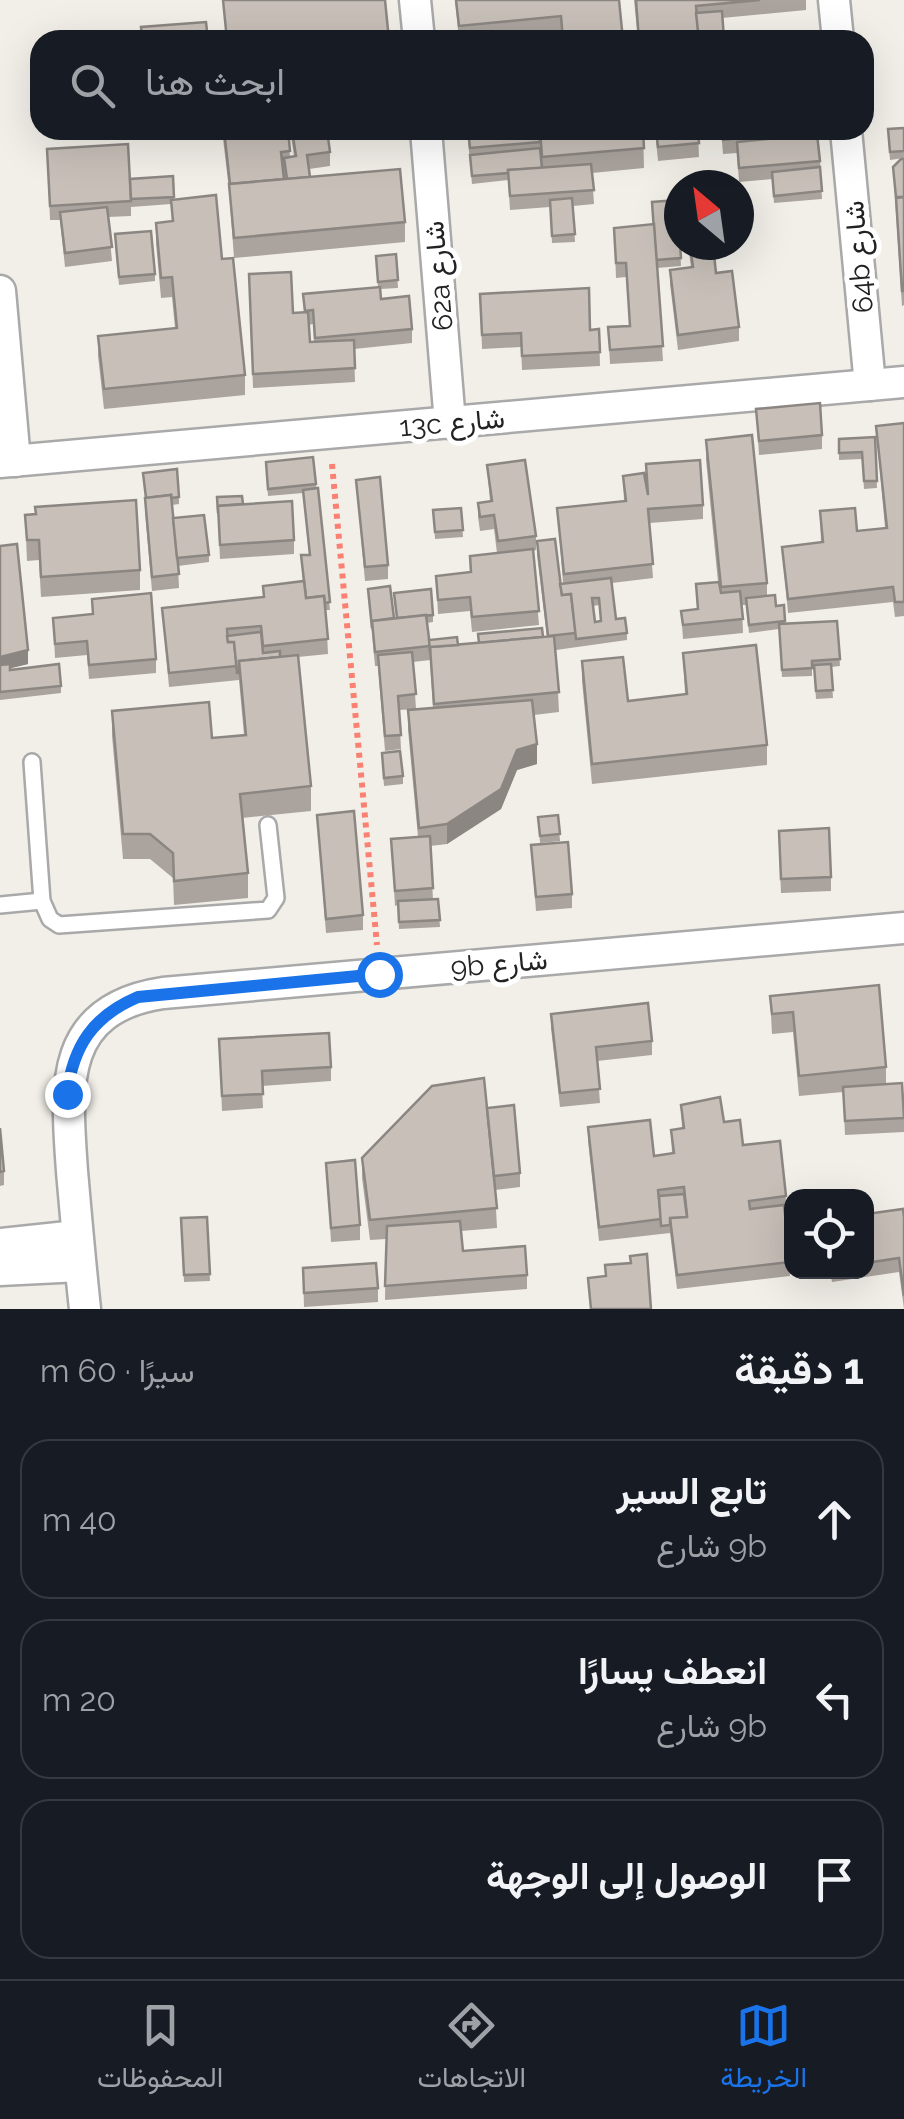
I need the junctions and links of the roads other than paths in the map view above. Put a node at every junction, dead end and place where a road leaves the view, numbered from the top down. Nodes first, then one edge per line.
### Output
1 (415, 0) edge
2 (834, 0) edge
3 (418, 30) edge
4 (837, 30) edge
5 (427, 140) edge
6 (847, 140) edge
7 (0, 291) edge
8 (904, 382) edge
9 (870, 385) junction
10 (450, 423) junction
11 (8, 462) edge
12 (32, 762) dead end
13 (268, 825) edge
14 (42, 902) junction
15 (0, 906) edge
16 (904, 928) edge
17 (0, 1244) edge
18 (79, 1251) junction
19 (0, 1270) edge
20 (86, 1309) edge

1 - 3 street
2 - 4 street
5 - 10 street, 62a شارع
6 - 9 street, 64b شارع
7 - 11 street
8 - 9 street, 13c شارع
9 - 10 street, 13c شارع
10 - 11 street, 13c شارع
12 - 14 lane
13 - 14 lane
14 - 15 lane
16 - 18 street, 9b شارع
17 - 18 street
18 - 19 street
18 - 20 street, 9b شارع

